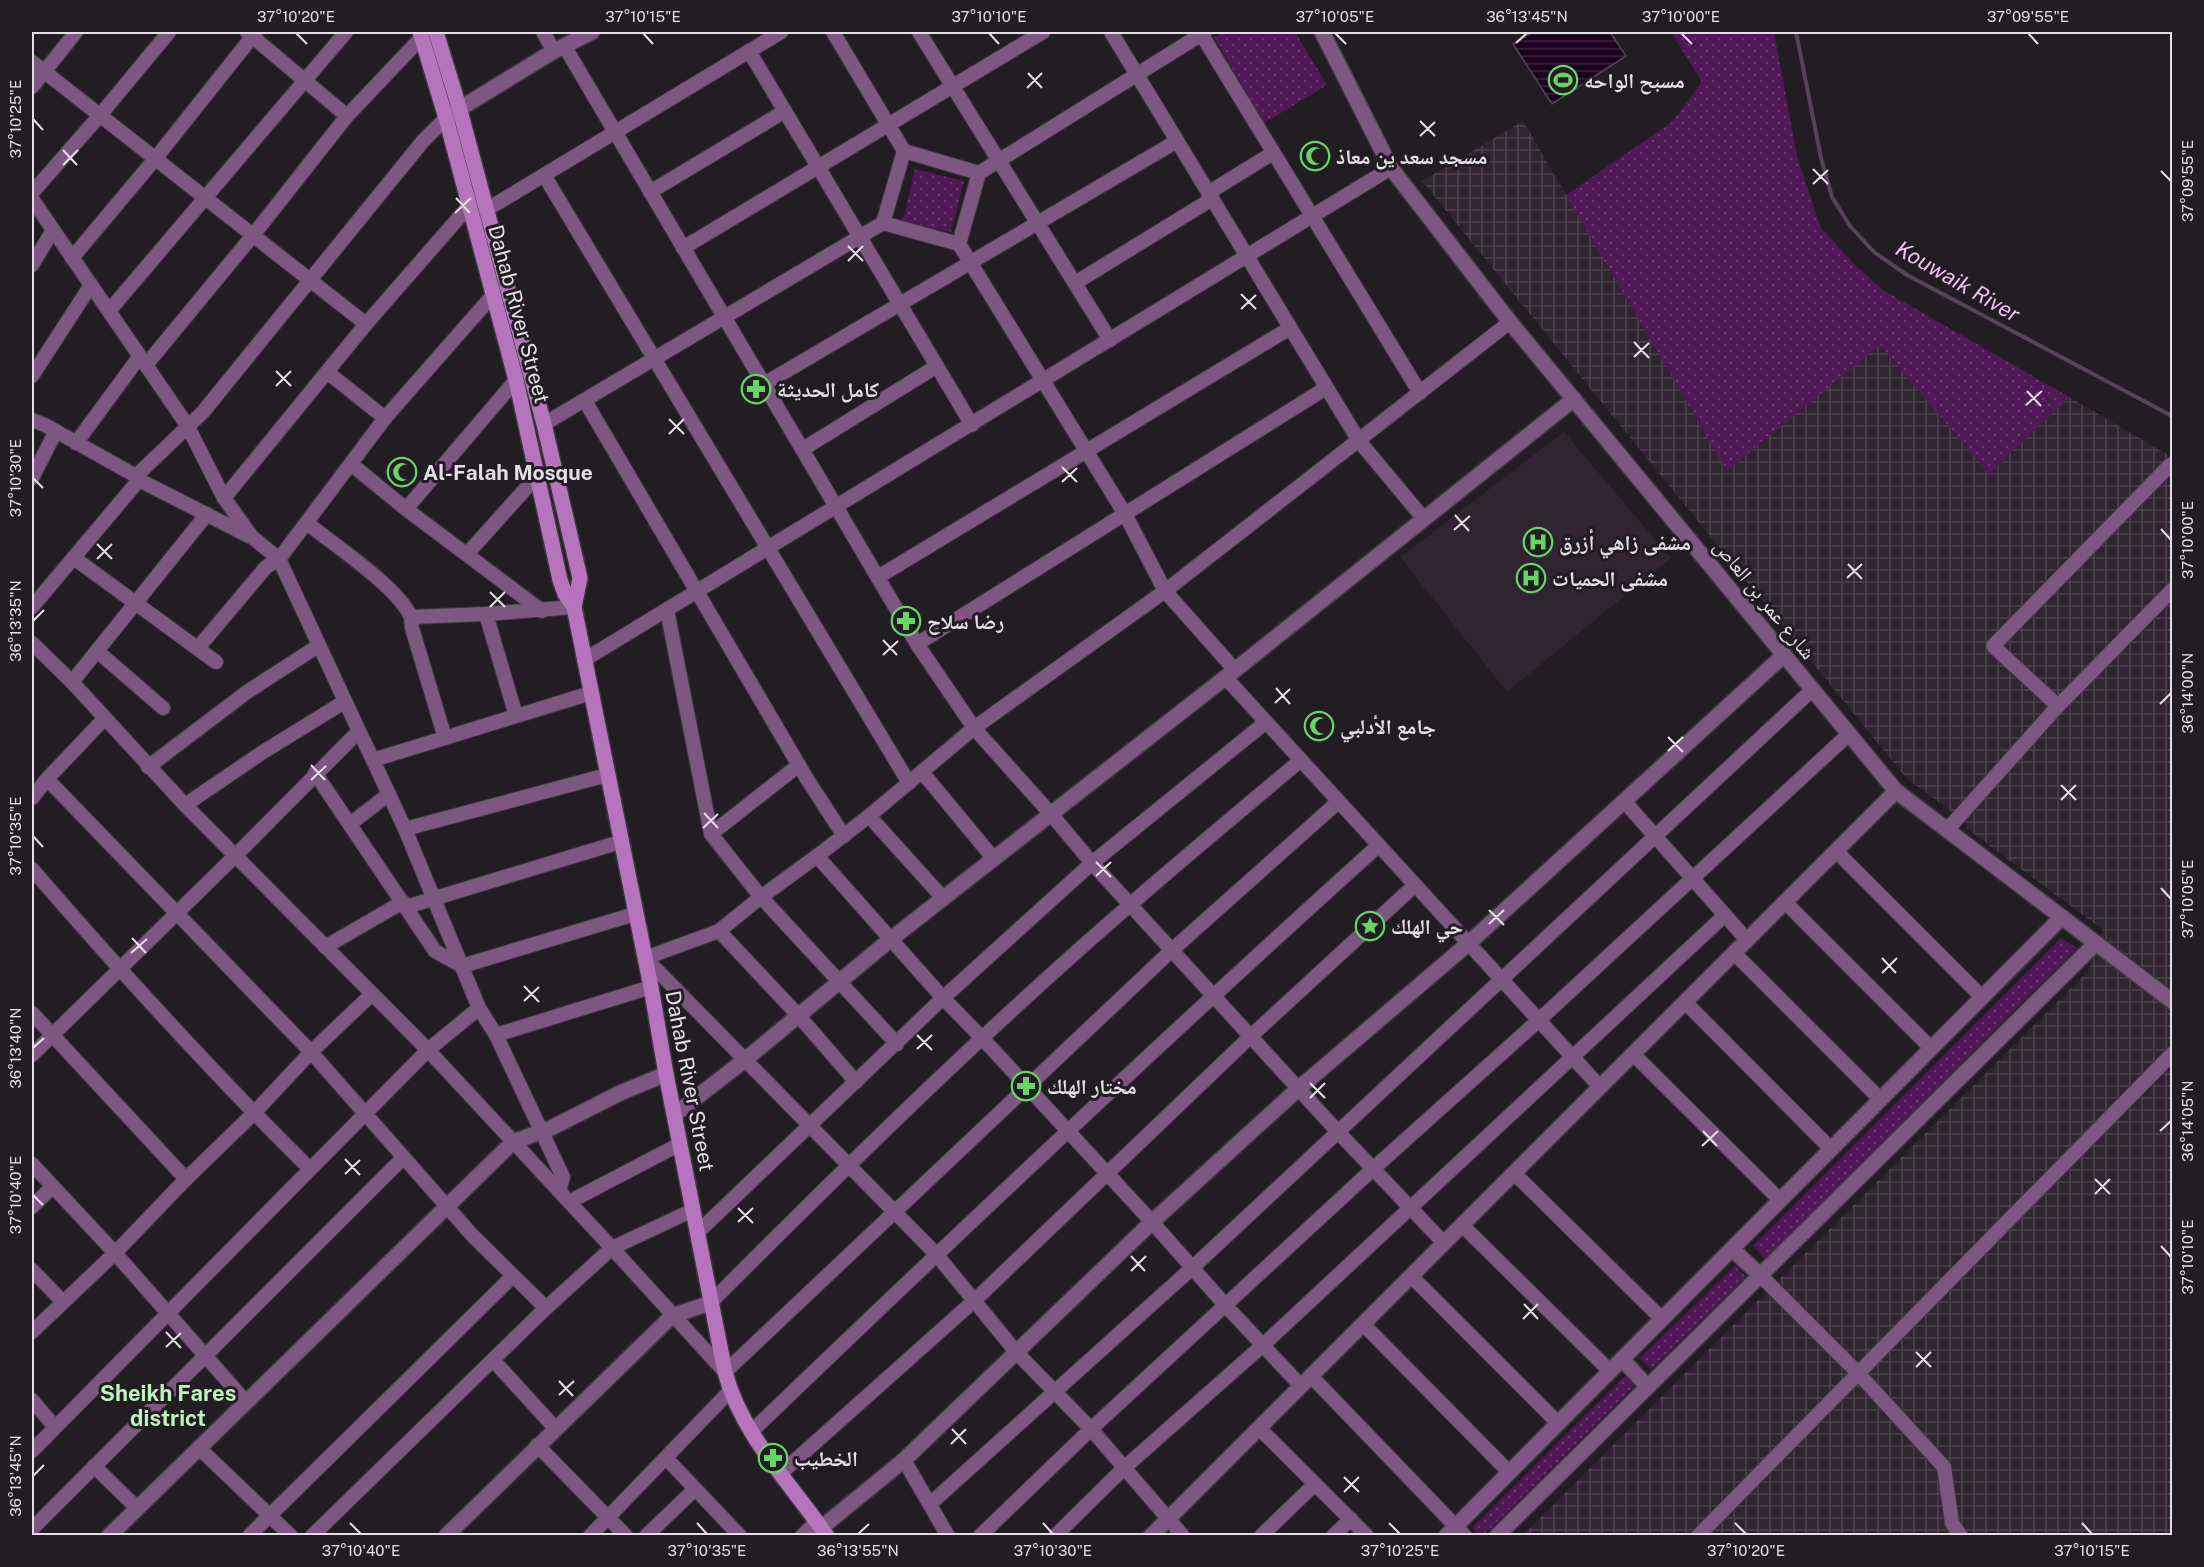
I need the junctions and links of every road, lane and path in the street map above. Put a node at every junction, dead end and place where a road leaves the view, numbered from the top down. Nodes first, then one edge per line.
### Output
1 (76, 32) edge
2 (169, 32) edge
3 (346, 32) edge
4 (543, 32) edge
5 (592, 32) edge
6 (781, 32) edge
7 (833, 32) edge
8 (919, 32) edge
9 (1043, 32) edge
10 (1111, 32) edge
11 (1202, 32) edge
12 (1322, 32) edge
13 (251, 33) edge
14 (426, 33) edge
15 (559, 49) junction
16 (749, 51) junction
17 (32, 62) edge
18 (44, 72) junction
19 (1137, 74) junction
20 (305, 81) junction
21 (953, 86) junction
22 (32, 87) edge
23 (459, 107) junction
24 (785, 111) junction
25 (101, 114) junction
26 (347, 116) junction
27 (446, 118) junction
28 (888, 125) junction
29 (615, 132) junction
30 (1177, 141) junction
31 (904, 151) junction
32 (1274, 153) junction
33 (155, 159) junction
34 (999, 160) junction
35 (818, 167) junction
36 (1391, 168) junction
37 (979, 172) junction
38 (544, 175) junction
39 (650, 192) junction
40 (32, 193) edge
41 (1210, 196) junction
42 (205, 198) junction
43 (32, 199) edge
44 (469, 206) junction
45 (486, 210) junction
46 (1312, 217) junction
47 (884, 223) junction
48 (1037, 223) junction
49 (53, 230) junction
50 (254, 234) junction
51 (860, 237) junction
52 (959, 244) junction
53 (683, 248) junction
54 (1247, 257) junction
55 (72, 258) junction
56 (970, 263) junction
57 (32, 265) edge
58 (309, 279) junction
59 (1075, 283) junction
60 (91, 285) junction
61 (493, 295) junction
62 (900, 304) junction
63 (109, 311) junction
64 (725, 318) junction
65 (1510, 322) junction
66 (366, 324) junction
67 (1290, 328) junction
68 (1110, 340) junction
69 (143, 360) junction
70 (654, 360) junction
71 (937, 366) junction
72 (327, 372) junction
73 (32, 376) edge
74 (516, 380) junction
75 (1043, 381) junction
76 (764, 384) junction
77 (1326, 388) junction
78 (1420, 393) junction
79 (1574, 399) junction
80 (585, 401) junction
81 (385, 418) junction
82 (32, 420) edge
83 (544, 424) junction
84 (188, 425) junction
85 (972, 425) junction
86 (56, 431) junction
87 (1359, 441) junction
88 (76, 442) junction
89 (802, 450) junction
90 (1086, 451) junction
91 (351, 464) junction
92 (2170, 465) dead end
93 (538, 475) junction
94 (32, 478) edge
95 (138, 478) junction
96 (224, 498) junction
97 (837, 507) junction
98 (406, 509) junction
99 (207, 514) junction
100 (1125, 514) junction
101 (1424, 519) junction
102 (307, 523) junction
103 (252, 537) junction
104 (767, 549) junction
105 (467, 554) junction
106 (74, 558) junction
107 (279, 558) junction
108 (878, 577) junction
109 (2172, 590) edge
110 (1165, 591) junction
111 (698, 592) junction
112 (137, 603) junction
113 (32, 607) edge
114 (574, 607) junction
115 (668, 610) junction
116 (542, 611) junction
117 (486, 614) junction
118 (411, 617) junction
119 (32, 643) edge
120 (917, 644) junction
121 (318, 646) junction
122 (198, 648) junction
123 (98, 651) junction
124 (1784, 655) junction
125 (584, 660) junction
126 (216, 662) dead end
127 (1230, 674) junction
128 (72, 682) junction
129 (1813, 689) junction
130 (591, 693) junction
131 (344, 702) junction
132 (2058, 706) junction
133 (163, 708) dead end
134 (516, 716) junction
135 (104, 719) junction
136 (1266, 722) junction
137 (974, 728) junction
138 (359, 732) junction
139 (1849, 734) junction
140 (445, 738) junction
141 (373, 760) junction
142 (1301, 760) junction
143 (799, 765) junction
144 (148, 767) junction
145 (922, 772) junction
146 (315, 773) junction
147 (607, 775) junction
148 (46, 779) junction
149 (909, 783) junction
150 (1896, 791) junction
151 (389, 794) junction
152 (32, 798) edge
153 (1624, 801) junction
154 (1338, 802) junction
155 (185, 805) junction
156 (1051, 814) junction
157 (869, 816) junction
158 (351, 824) junction
159 (405, 829) junction
160 (1947, 830) junction
161 (711, 834) junction
162 (844, 836) junction
163 (1655, 836) junction
164 (620, 842) junction
165 (1379, 845) junction
166 (1836, 851) junction
167 (235, 856) junction
168 (817, 856) junction
169 (994, 859) junction
170 (1092, 863) junction
171 (32, 869) edge
172 (1692, 878) junction
173 (1415, 885) junction
174 (760, 897) junction
175 (433, 898) junction
176 (944, 898) junction
177 (1785, 902) junction
178 (404, 905) junction
179 (1130, 905) junction
180 (175, 914) junction
181 (635, 914) junction
182 (1725, 915) junction
183 (2062, 917) junction
184 (719, 931) junction
185 (891, 939) junction
186 (1747, 940) junction
187 (1469, 943) junction
188 (2096, 943) junction
189 (325, 947) junction
190 (1172, 950) junction
191 (1734, 953) junction
192 (645, 958) junction
193 (462, 966) junction
194 (119, 969) junction
195 (1502, 980) junction
196 (840, 981) junction
197 (651, 987) junction
198 (372, 994) junction
199 (1213, 995) junction
200 (1982, 997) junction
201 (943, 998) junction
202 (2172, 1001) edge
203 (1685, 1002) junction
204 (479, 1008) junction
205 (32, 1013) edge
206 (798, 1015) junction
207 (1539, 1020) junction
208 (52, 1035) junction
209 (496, 1035) junction
210 (1251, 1036) junction
211 (983, 1039) junction
212 (897, 1044) junction
213 (1931, 1048) junction
214 (428, 1050) junction
215 (311, 1052) junction
216 (1633, 1054) junction
217 (2172, 1054) edge
218 (32, 1055) edge
219 (1573, 1056) junction
220 (746, 1059) junction
221 (666, 1074) junction
222 (856, 1082) junction
223 (1026, 1086) junction
224 (1600, 1087) junction
225 (1298, 1089) junction
226 (1880, 1100) junction
227 (254, 1113) junction
228 (365, 1113) junction
229 (674, 1114) junction
230 (809, 1126) junction
231 (541, 1130) junction
232 (1069, 1132) junction
233 (1338, 1132) junction
234 (513, 1142) junction
235 (680, 1144) junction
236 (1831, 1149) junction
237 (403, 1158) junction
238 (32, 1164) edge
239 (848, 1165) junction
240 (1374, 1168) junction
241 (310, 1169) junction
242 (1106, 1173) junction
243 (1514, 1173) junction
244 (186, 1179) junction
245 (52, 1186) junction
246 (559, 1191) junction
247 (1780, 1200) junction
248 (569, 1202) junction
249 (32, 1207) edge
250 (1410, 1207) junction
251 (447, 1208) junction
252 (693, 1210) junction
253 (895, 1212) junction
254 (1152, 1222) junction
255 (1462, 1225) junction
256 (698, 1233) junction
257 (1444, 1243) junction
258 (612, 1248) junction
259 (1732, 1249) junction
260 (115, 1253) junction
261 (936, 1254) junction
262 (1192, 1268) junction
263 (32, 1270) edge
264 (1760, 1275) junction
265 (513, 1276) junction
266 (1411, 1276) junction
267 (975, 1300) junction
268 (63, 1302) junction
269 (710, 1303) junction
270 (1226, 1306) junction
271 (546, 1308) junction
272 (167, 1314) junction
273 (672, 1316) junction
274 (1662, 1319) junction
275 (1363, 1324) junction
276 (32, 1332) edge
277 (1263, 1345) junction
278 (1017, 1353) junction
279 (205, 1356) junction
280 (1622, 1359) junction
281 (493, 1360) junction
282 (1610, 1371) junction
283 (725, 1372) junction
284 (1858, 1373) junction
285 (1306, 1381) junction
286 (1647, 1386) junction
287 (730, 1391) junction
288 (1056, 1391) junction
289 (32, 1400) edge
290 (246, 1402) junction
291 (1558, 1423) junction
292 (55, 1427) junction
293 (555, 1428) junction
294 (1259, 1428) junction
295 (1091, 1429) junction
296 (751, 1432) junction
297 (537, 1445) junction
298 (200, 1448) junction
299 (32, 1450) edge
300 (666, 1458) junction
301 (904, 1460) junction
302 (94, 1466) junction
303 (1124, 1468) junction
304 (1509, 1472) junction
305 (782, 1473) junction
306 (1316, 1484) junction
307 (695, 1489) junction
308 (930, 1504) junction
309 (137, 1508) junction
310 (270, 1515) junction
311 (608, 1516) junction
312 (1168, 1519) junction
313 (1351, 1519) junction
314 (822, 1528) edge
315 (32, 1529) edge
316 (1456, 1532) edge
317 (109, 1536) edge
318 (249, 1536) edge
319 (291, 1536) edge
320 (312, 1536) edge
321 (446, 1536) edge
322 (590, 1536) edge
323 (626, 1536) edge
324 (646, 1536) edge
325 (740, 1536) edge
326 (802, 1536) edge
327 (948, 1536) edge
328 (980, 1536) edge
329 (1054, 1536) edge
330 (1151, 1536) edge
331 (1183, 1536) edge
332 (1261, 1536) edge
333 (1333, 1536) edge
334 (1367, 1536) edge
335 (1497, 1536) edge
336 (1698, 1536) edge
337 (1961, 1536) edge

1 - 18 street
2 - 25 street
3 - 20 street
4 - 15 street
5 - 15 street
6 - 16 street
7 - 28 street
8 - 21 street
9 - 21 street
10 - 19 street
11 - 19 street
11 - 32 street
12 - 36 street, شارع عمر بن العاص
13 - 20 street
13 - 33 street
14 - 23 main road, Dahab River Street
14 - 26 street
14 - 27 main road, Dahab River Street
15 - 23 street
15 - 29 street
16 - 24 street
16 - 29 street
17 - 18 street
18 - 22 street
18 - 25 street
19 - 30 street
19 - 34 street
20 - 26 street
20 - 42 street
21 - 28 street
21 - 34 street
23 - 27 street
23 - 45 main road, Dahab River Street
24 - 35 street
24 - 39 street
25 - 33 street
25 - 40 street
26 - 50 street
27 - 44 main road, Dahab River Street
27 - 58 street
28 - 31 street
28 - 35 street
29 - 38 street
29 - 39 street
30 - 41 street
30 - 48 street
31 - 37 street
31 - 47 street
32 - 41 street
32 - 46 street
33 - 42 street
33 - 55 street
34 - 37 street
34 - 48 street
35 - 51 street
35 - 53 street
36 - 46 street
36 - 65 street, شارع عمر بن العاص
37 - 52 street
38 - 45 street
38 - 70 street
39 - 53 street
41 - 54 street
41 - 59 street
42 - 50 street
42 - 63 street
43 - 49 street
44 - 61 main road, Dahab River Street
44 - 66 street
45 - 83 main road, Dahab River Street
46 - 54 street
46 - 78 street
47 - 51 street
47 - 52 street
48 - 56 street
48 - 59 street
49 - 55 street
49 - 57 street
50 - 58 street
50 - 69 street
51 - 62 street
51 - 64 street
52 - 56 street
53 - 64 street
54 - 67 street
54 - 68 street
55 - 60 street
56 - 62 street
56 - 75 street
58 - 66 street
58 - 84 street
59 - 68 street
60 - 63 street
60 - 73 street
61 - 74 main road, Dahab River Street
61 - 81 street
62 - 71 street
62 - 76 street
63 - 69 street
64 - 70 street
64 - 76 street
65 - 78 street
65 - 79 street, شارع عمر بن العاص
66 - 72 street
67 - 77 street
67 - 90 street
68 - 75 street
69 - 84 street
69 - 88 street
70 - 80 street
70 - 104 street
71 - 85 street
71 - 89 street
72 - 81 street
72 - 96 street
74 - 93 main road, Dahab River Street
74 - 98 street
75 - 85 street
75 - 90 street
76 - 89 street
77 - 87 street
77 - 100 street
78 - 87 street
79 - 101 street
79 - 124 street, شارع عمر بن العاص
80 - 83 street
80 - 111 street
81 - 91 street
82 - 86 street
83 - 114 main road, Dahab River Street
84 - 95 street
84 - 96 street
85 - 97 street
86 - 88 street
86 - 94 street
87 - 101 street
87 - 110 street
88 - 95 street
89 - 97 street
90 - 100 street
90 - 108 street
91 - 98 street
91 - 102 street
92 - 132 street
93 - 105 street
93 - 114 main road, Dahab River Street
95 - 99 street
95 - 106 street
96 - 103 street
97 - 104 street
97 - 108 street
98 - 105 street
99 - 103 street
99 - 112 street
100 - 110 street
100 - 120 street
101 - 127 street
102 - 107 street
102 - 118 street
103 - 107 street
104 - 111 street
104 - 149 street
105 - 116 street
106 - 112 street
106 - 113 street
107 - 121 street
107 - 122 street
108 - 120 street
109 - 132 street
110 - 127 street
110 - 137 street
111 - 115 street
111 - 143 street
112 - 122 street
112 - 123 street
114 - 116 street
114 - 125 main road, Dahab River Street
115 - 125 street
115 - 161 street
116 - 117 street
117 - 118 street
117 - 134 street
118 - 140 street
119 - 128 street
120 - 137 street
121 - 131 street
121 - 144 street
122 - 126 street
123 - 128 street
123 - 133 street
124 - 129 street, شارع عمر بن العاص
124 - 153 street
125 - 130 main road, Dahab River Street
127 - 136 street
127 - 156 street
128 - 135 street
129 - 139 street, شارع عمر بن العاص
129 - 163 street
130 - 134 street
130 - 147 main road, Dahab River Street
131 - 138 street
131 - 155 street
132 - 160 street
134 - 140 street
135 - 144 street
135 - 148 street
136 - 142 street
136 - 170 street
137 - 145 street
137 - 156 street
138 - 141 street
138 - 146 street
139 - 150 street, شارع عمر بن العاص
139 - 172 street
140 - 141 street
141 - 151 street
142 - 154 street
142 - 179 street
143 - 161 street
143 - 162 street
144 - 155 street
145 - 149 street
145 - 169 street
146 - 158 street
146 - 167 street
147 - 159 street
147 - 164 main road, Dahab River Street
148 - 152 street
148 - 180 street
149 - 157 street
150 - 160 street, شارع عمر بن العاص
150 - 166 street
151 - 158 street
151 - 159 street
153 - 163 street
153 - 187 street
154 - 165 street
154 - 190 street
155 - 167 street
156 - 169 street
156 - 170 street
157 - 162 street
157 - 176 street
158 - 178 street
159 - 175 street
160 - 183 street, شارع عمر بن العاص
161 - 174 street
162 - 168 street
163 - 172 street
163 - 195 street
164 - 175 street
164 - 181 main road, Dahab River Street
165 - 173 street
165 - 199 street
166 - 177 street
166 - 200 street
167 - 180 street
167 - 189 street
168 - 174 street
168 - 185 street
169 - 176 street
170 - 179 street
170 - 201 street
171 - 194 street
172 - 182 street
172 - 207 street
173 - 187 street
173 - 210 street
174 - 184 street
174 - 196 street
175 - 178 street
175 - 193 street
176 - 185 street
177 - 186 street
177 - 213 street
178 - 189 street
178 - 193 street
179 - 190 street
179 - 211 street
180 - 194 street
180 - 215 street
181 - 192 main road, Dahab River Street
181 - 193 street
182 - 186 street
182 - 219 street
183 - 188 street, شارع عمر بن العاص
183 - 200 street
184 - 192 street
184 - 206 street
185 - 196 street
185 - 201 street
186 - 191 street
187 - 195 street
187 - 225 street
188 - 202 street, شارع عمر بن العاص
188 - 264 street
189 - 198 street
190 - 199 street
190 - 223 street
191 - 203 street
191 - 226 street
192 - 197 main road, Dahab River Street
192 - 220 street
193 - 204 street
194 - 208 street
194 - 227 street
195 - 207 street
195 - 233 street
196 - 206 street
196 - 212 street
197 - 209 street
197 - 221 main road, Dahab River Street
198 - 214 street
198 - 215 street
199 - 210 street
199 - 232 street
200 - 213 street
201 - 211 street
201 - 212 street
203 - 216 street
203 - 236 street
204 - 209 street
204 - 214 street
205 - 208 street
206 - 220 street
206 - 222 street
207 - 219 street
207 - 240 street
208 - 218 street
208 - 244 street
209 - 231 street
210 - 225 street
210 - 242 street
211 - 223 street
211 - 239 street
212 - 222 street
213 - 226 street
214 - 228 street
214 - 234 street
215 - 227 street
215 - 228 street
216 - 224 street
216 - 247 street
217 - 284 street
219 - 224 street
219 - 250 street
220 - 229 street
220 - 230 street
221 - 229 main road, Dahab River Street
221 - 231 street
222 - 230 street
223 - 232 street
223 - 253 street
224 - 243 street
225 - 233 street
225 - 254 street
226 - 236 street
227 - 241 street
227 - 244 street
228 - 237 street
228 - 241 street
229 - 235 main road, Dahab River Street
230 - 239 street
230 - 256 street
231 - 234 street
231 - 246 street
232 - 242 street
232 - 261 street
233 - 240 street
233 - 262 street
234 - 246 street
234 - 251 street
235 - 248 street
235 - 252 main road, Dahab River Street
236 - 247 street
237 - 251 street
237 - 279 street
238 - 245 street
239 - 253 street
239 - 269 street
240 - 250 street
240 - 270 street
241 - 272 street
242 - 254 street
242 - 267 street
243 - 255 street
243 - 274 street
244 - 260 street
245 - 249 street
245 - 260 street
246 - 248 street
247 - 259 street
248 - 258 street
250 - 257 street
250 - 277 street
251 - 265 street
251 - 290 street
252 - 256 main road, Dahab River Street
252 - 258 street
253 - 261 street
253 - 283 street
254 - 262 street
254 - 278 street
255 - 257 street
255 - 282 street
256 - 269 main road, Dahab River Street
257 - 266 street
258 - 271 street
258 - 273 street
259 - 264 street
259 - 274 street
260 - 268 street
260 - 272 street
261 - 267 street
261 - 296 street
262 - 270 street
262 - 288 street
263 - 268 street
264 - 284 street
264 - 286 street
265 - 271 street
265 - 310 street
266 - 275 street
266 - 291 street
267 - 278 street
267 - 305 street
268 - 276 street
269 - 273 street
269 - 283 main road, Dahab River Street
270 - 277 street
270 - 295 street
271 - 281 street
272 - 279 street
272 - 292 street
273 - 283 street
273 - 293 street
274 - 280 street
275 - 285 street
275 - 304 street
277 - 285 street
277 - 303 street
278 - 288 street
278 - 301 street
279 - 290 street
279 - 302 street
280 - 282 street
280 - 286 street
281 - 293 street
281 - 320 street
282 - 291 street
283 - 287 main road, Dahab River Street
284 - 336 street
284 - 337 street
285 - 294 street
285 - 316 street
286 - 335 street
287 - 296 main road, Dahab River Street
287 - 300 street
288 - 295 street
288 - 308 street
289 - 292 street
290 - 298 street
291 - 304 street
292 - 299 street
293 - 297 street
294 - 306 street
294 - 312 street
295 - 303 street
295 - 328 street
296 - 305 main road, Dahab River Street
297 - 311 street
297 - 321 street
298 - 309 street
298 - 310 street
300 - 307 street
300 - 311 street
301 - 308 street
301 - 314 street
302 - 309 street
302 - 315 street
303 - 312 street
303 - 329 street
304 - 316 street
305 - 314 main road, Dahab River Street
306 - 313 street
306 - 332 street
307 - 324 street
307 - 325 street
308 - 327 street
309 - 317 street
310 - 318 street
310 - 319 street
311 - 322 street
311 - 323 street
312 - 330 street
312 - 331 street
313 - 333 street
313 - 334 street
314 - 326 street

